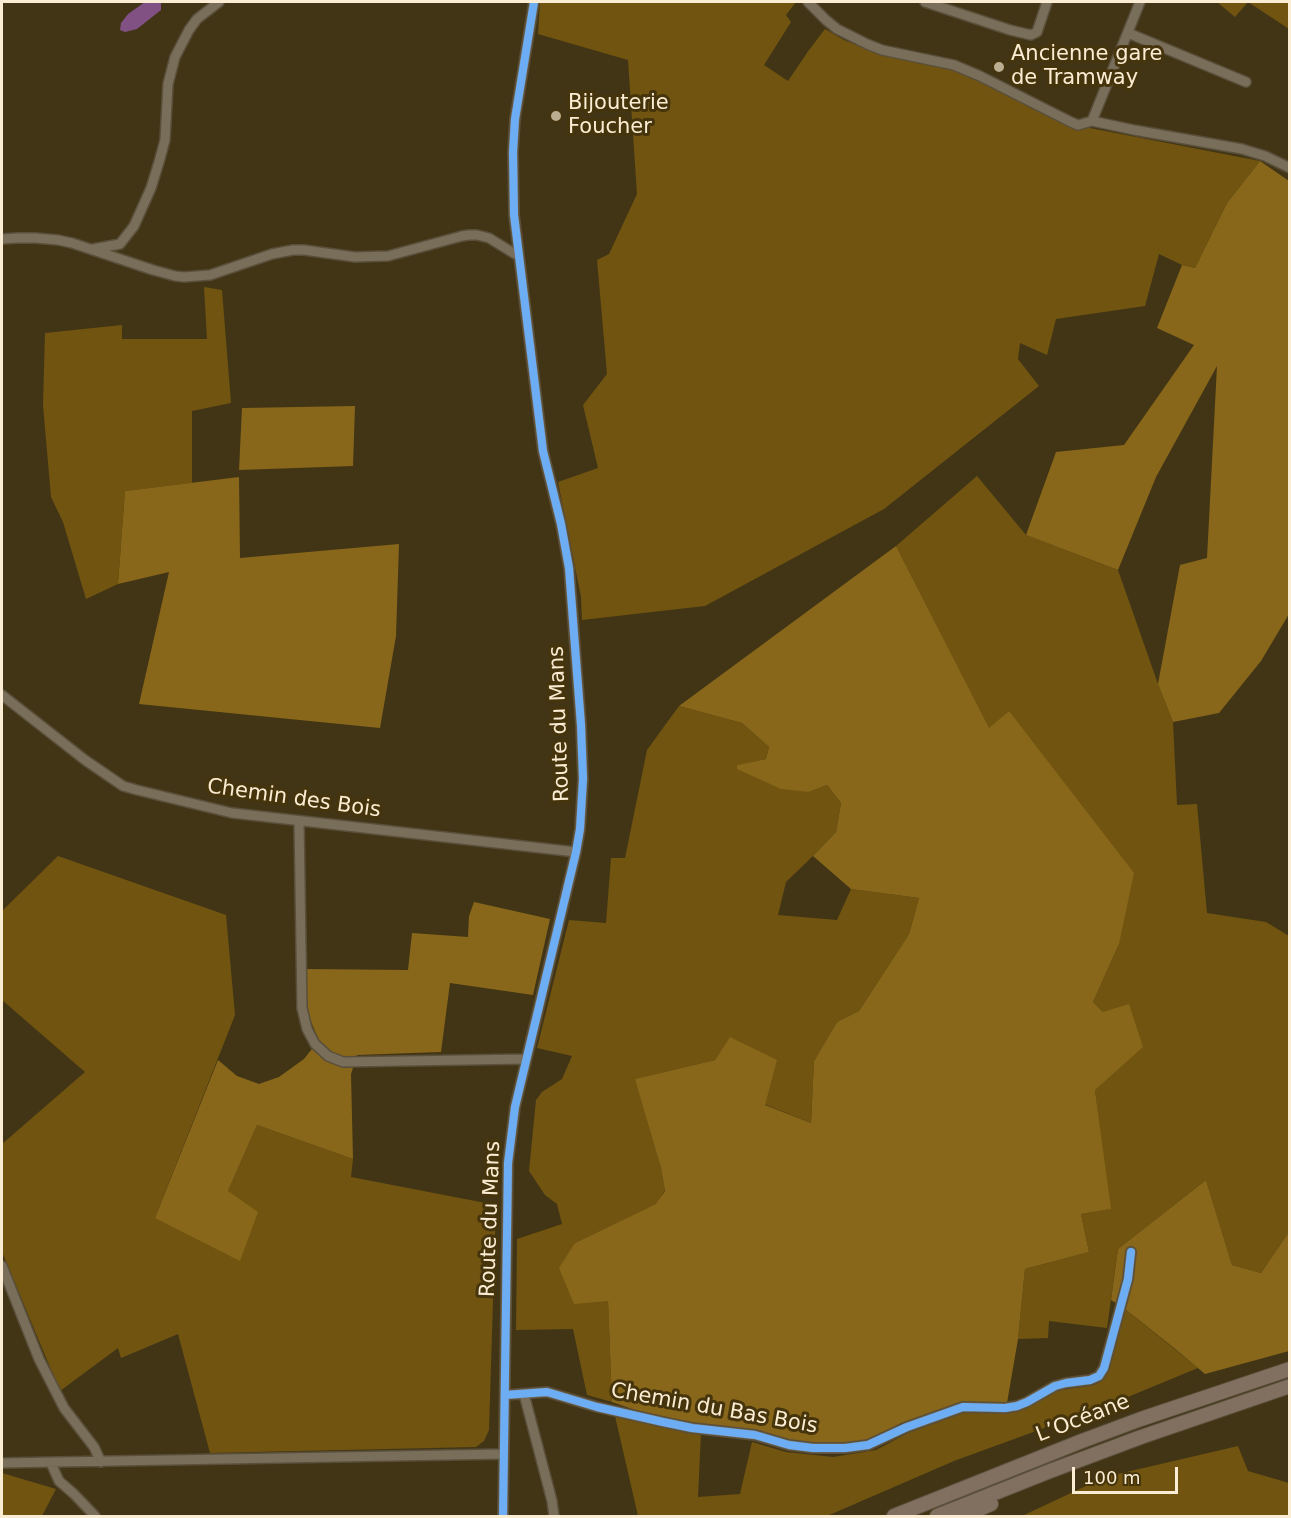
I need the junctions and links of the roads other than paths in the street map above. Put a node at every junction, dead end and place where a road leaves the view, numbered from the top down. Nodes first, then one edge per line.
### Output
1 (219, 2) edge
2 (534, 2) edge
3 (808, 2) edge
4 (925, 2) edge
5 (1047, 2) edge
6 (1140, 2) edge
7 (1128, 33) junction
8 (1246, 82) dead end
9 (1092, 121) junction
10 (1289, 167) edge
11 (2, 239) edge
12 (120, 244) junction
13 (91, 250) junction
14 (518, 254) junction
15 (120, 259) junction
16 (2, 695) edge
17 (299, 821) junction
18 (576, 852) junction
19 (526, 1059) junction
20 (1131, 1252) dead end
21 (2, 1266) edge
22 (1290, 1369) edge
23 (1290, 1386) edge
24 (524, 1394) junction
25 (505, 1395) junction
26 (1290, 1395) edge
27 (504, 1454) junction
28 (101, 1462) junction
29 (2, 1463) edge
30 (51, 1463) junction
31 (95, 1516) edge
32 (504, 1516) edge
33 (554, 1516) edge
34 (894, 1516) edge
35 (937, 1516) edge
36 (963, 1516) edge

1 - 12 street
2 - 14 street, Route du Mans
3 - 9 street
4 - 5 street
6 - 7 street
7 - 8 street
7 - 9 street
9 - 10 street
11 - 13 street
12 - 13 street
12 - 15 street
13 - 15 street
14 - 15 street
14 - 18 street, Route du Mans
16 - 17 street, Chemin des Bois
17 - 18 street, Chemin des Bois
17 - 19 street
18 - 19 street, Route du Mans
19 - 25 street, Route du Mans
20 - 24 street, Chemin du Bas Bois
21 - 28 street
22 - 34 highway, L’Océane
23 - 35 highway, L’Océane
24 - 25 street, Chemin du Bas Bois
24 - 33 street
25 - 27 street, Route du Mans
26 - 36 highway
27 - 28 street
27 - 32 street, Route du Mans
28 - 30 street
29 - 30 street
30 - 31 street

